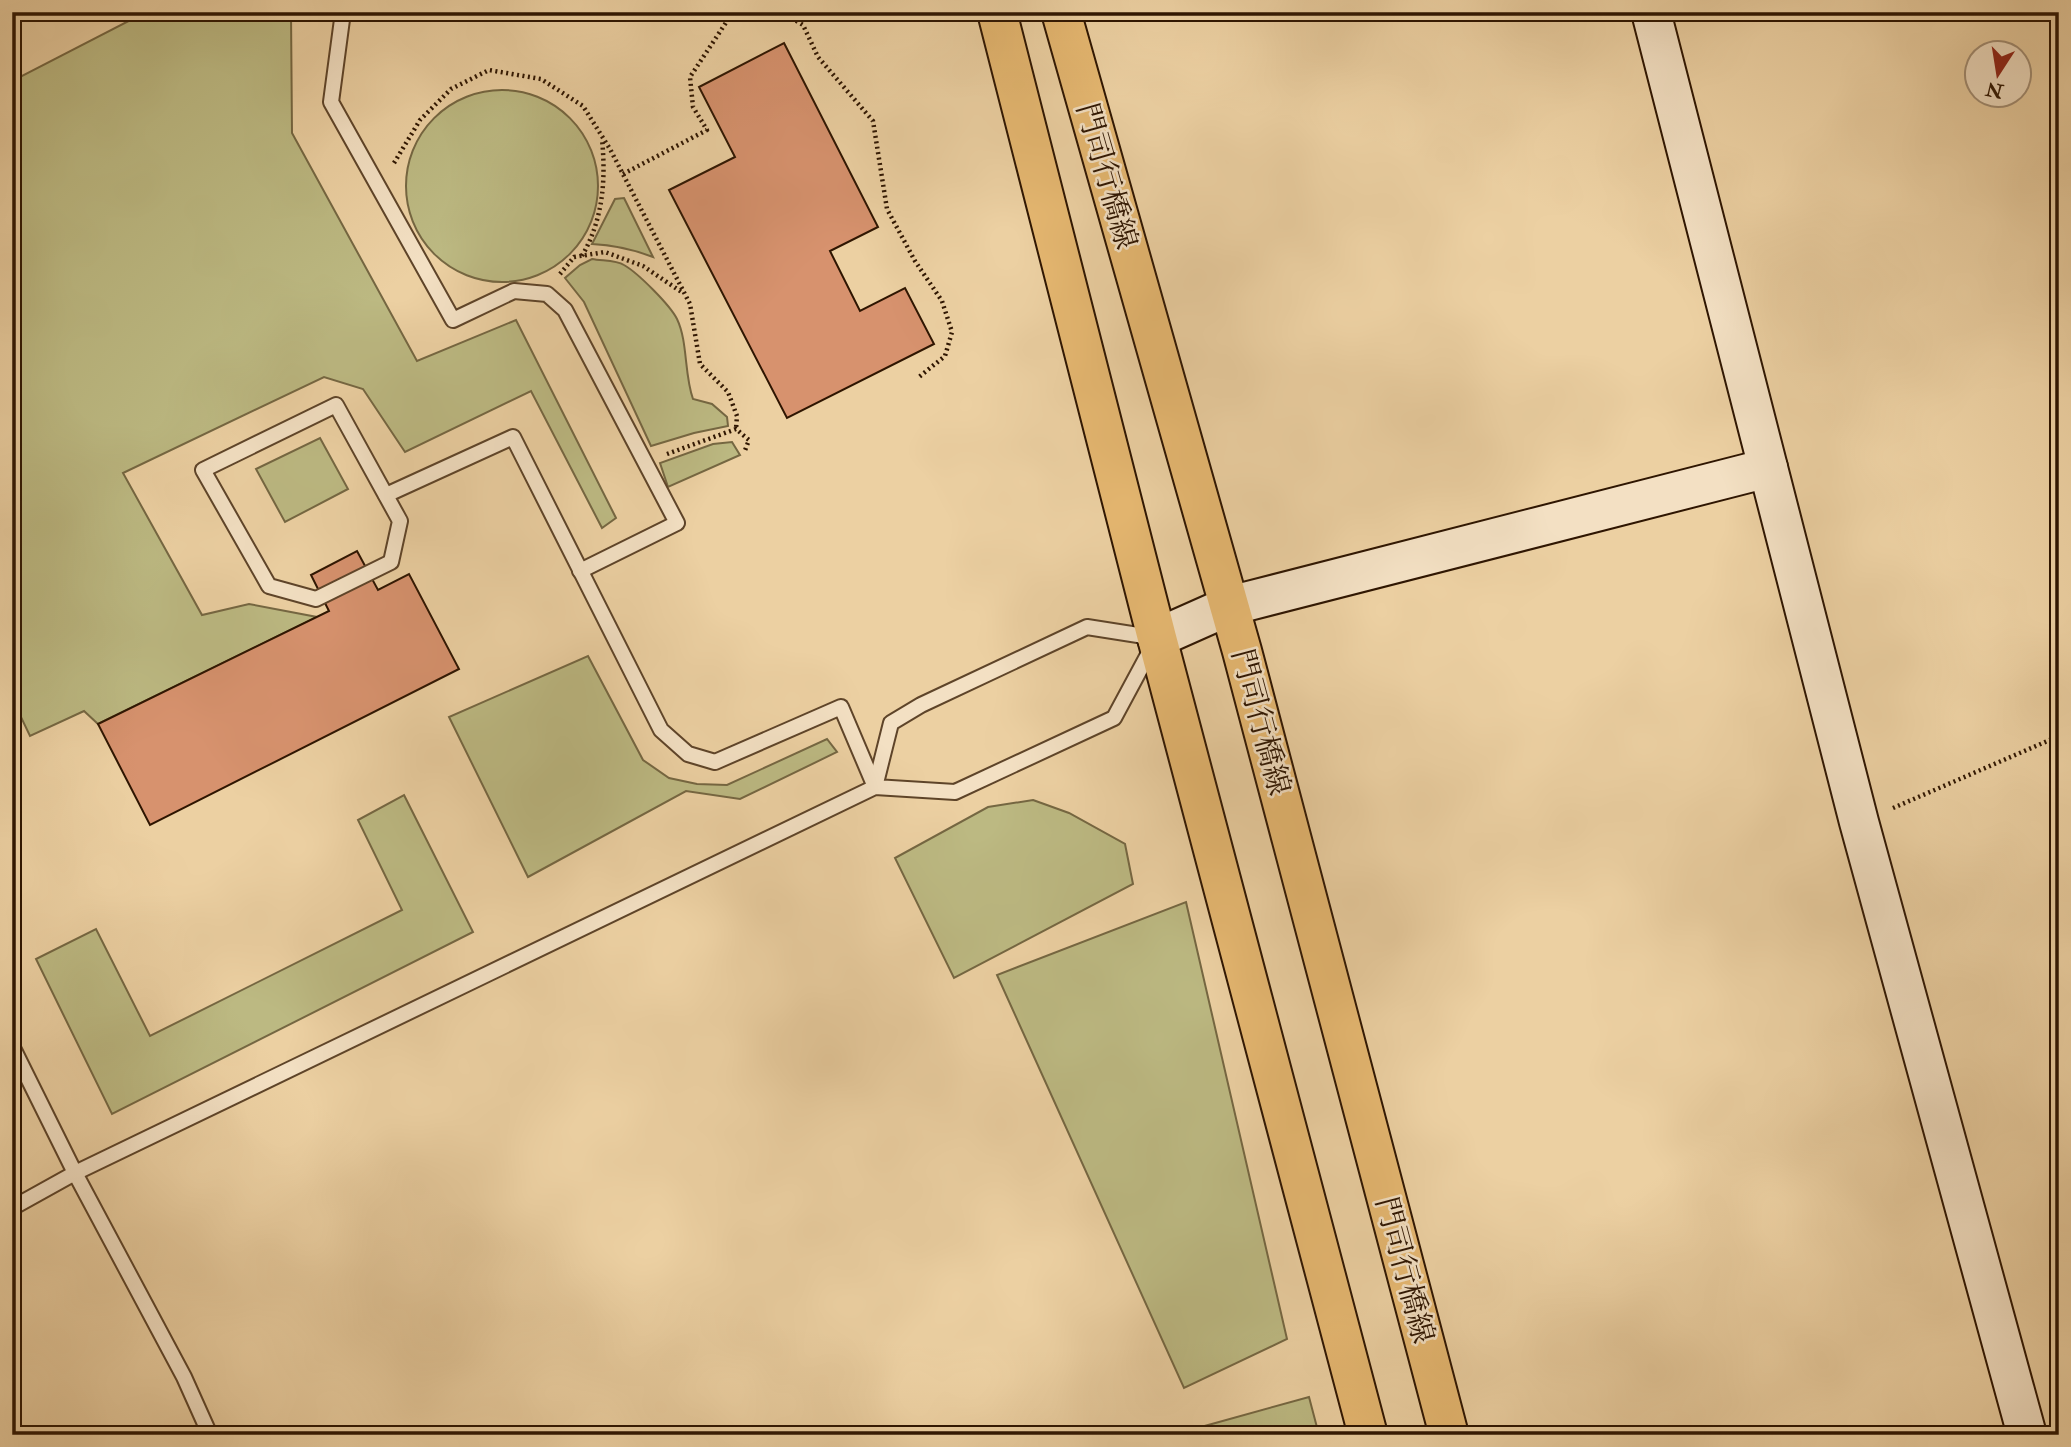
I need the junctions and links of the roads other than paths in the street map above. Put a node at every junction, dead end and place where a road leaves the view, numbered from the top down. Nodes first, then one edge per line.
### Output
1 (343, 12) edge
2 (997, 12) edge
3 (1061, 12) edge
4 (1651, 12) edge
5 (1768, 468) junction
6 (386, 495) junction
7 (580, 571) junction
8 (1229, 606) junction
9 (1157, 638) junction
10 (874, 787) junction
11 (12, 1046) edge
12 (75, 1173) junction
13 (12, 1208) edge
14 (210, 1435) edge
15 (1368, 1435) edge
16 (1449, 1435) edge
17 (2027, 1435) edge

1 - 7 lane
2 - 9 main road
3 - 8 main road, 門司行橋線
4 - 5 street
5 - 8 street
5 - 17 street
6 - 6 lane
6 - 7 lane
7 - 10 lane
8 - 9 street
8 - 16 main road, 門司行橋線
9 - 10 lane
9 - 10 lane
9 - 15 main road
10 - 12 lane
11 - 12 lane
12 - 13 lane
12 - 14 lane

